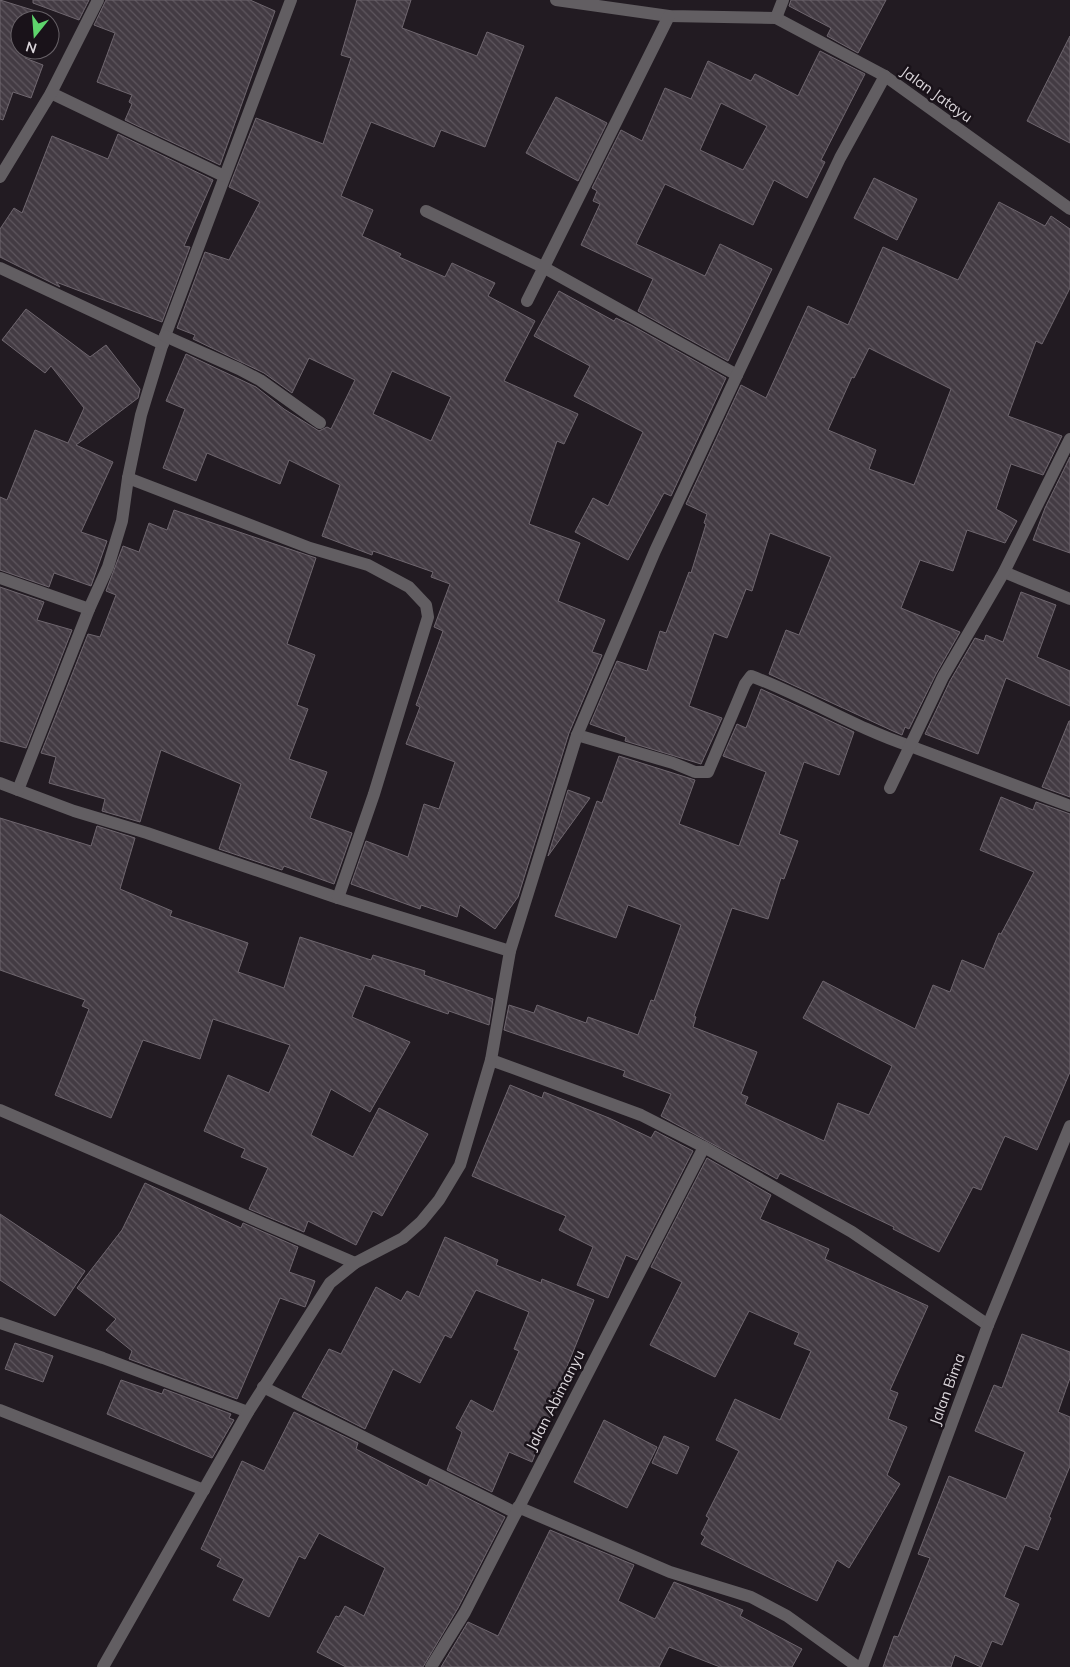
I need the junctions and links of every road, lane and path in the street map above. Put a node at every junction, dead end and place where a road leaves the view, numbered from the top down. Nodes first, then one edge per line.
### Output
1 (98, 0) edge
2 (291, 0) edge
3 (556, 0) edge
4 (783, 0) edge
5 (669, 16) junction
6 (776, 18) junction
7 (885, 76) junction
8 (51, 93) junction
9 (224, 176) junction
10 (0, 177) edge
11 (1070, 209) edge
12 (426, 210) dead end
13 (543, 267) junction
14 (0, 268) edge
15 (526, 300) dead end
16 (164, 340) junction
17 (737, 375) junction
18 (320, 423) dead end
19 (1070, 439) edge
20 (128, 478) junction
21 (1004, 572) junction
22 (0, 578) edge
23 (1070, 599) edge
24 (89, 609) junction
25 (577, 735) junction
26 (910, 746) junction
27 (0, 783) edge
28 (890, 788) dead end
29 (18, 790) junction
30 (1070, 806) edge
31 (338, 898) junction
32 (510, 951) junction
33 (491, 1060) junction
34 (0, 1110) edge
35 (1070, 1126) edge
36 (704, 1147) junction
37 (355, 1263) junction
38 (0, 1323) edge
39 (988, 1325) junction
40 (264, 1387) junction
41 (0, 1410) edge
42 (248, 1412) junction
43 (204, 1490) junction
44 (517, 1510) junction
45 (103, 1667) edge
46 (431, 1667) edge
47 (858, 1667) edge
48 (862, 1667) edge

1 - 8 street
2 - 9 street
3 - 5 street
4 - 6 street
5 - 6 street
5 - 13 street
6 - 7 street, Jalan Jatayu
7 - 11 street, Jalan Jatayu
7 - 17 street
8 - 9 street
8 - 10 street
9 - 16 street
12 - 13 street
13 - 15 street
13 - 17 street
14 - 16 street
16 - 18 street
16 - 20 street
17 - 25 street
19 - 21 street
20 - 24 street
20 - 31 street
21 - 23 street
21 - 26 street
22 - 24 street
24 - 29 street
25 - 26 street
25 - 32 street
26 - 28 street
26 - 30 street
27 - 29 street
29 - 31 street
31 - 32 street
32 - 33 street
33 - 36 street
33 - 37 street
34 - 37 street
35 - 39 street, Jalan Bima
36 - 39 street
36 - 44 street, Jalan Abimanyu
37 - 40 street
38 - 42 street
39 - 48 street, Jalan Bima
40 - 42 street
40 - 44 street
41 - 43 street
42 - 43 street
43 - 45 street
44 - 46 street, Jalan Abimanyu
44 - 47 street

